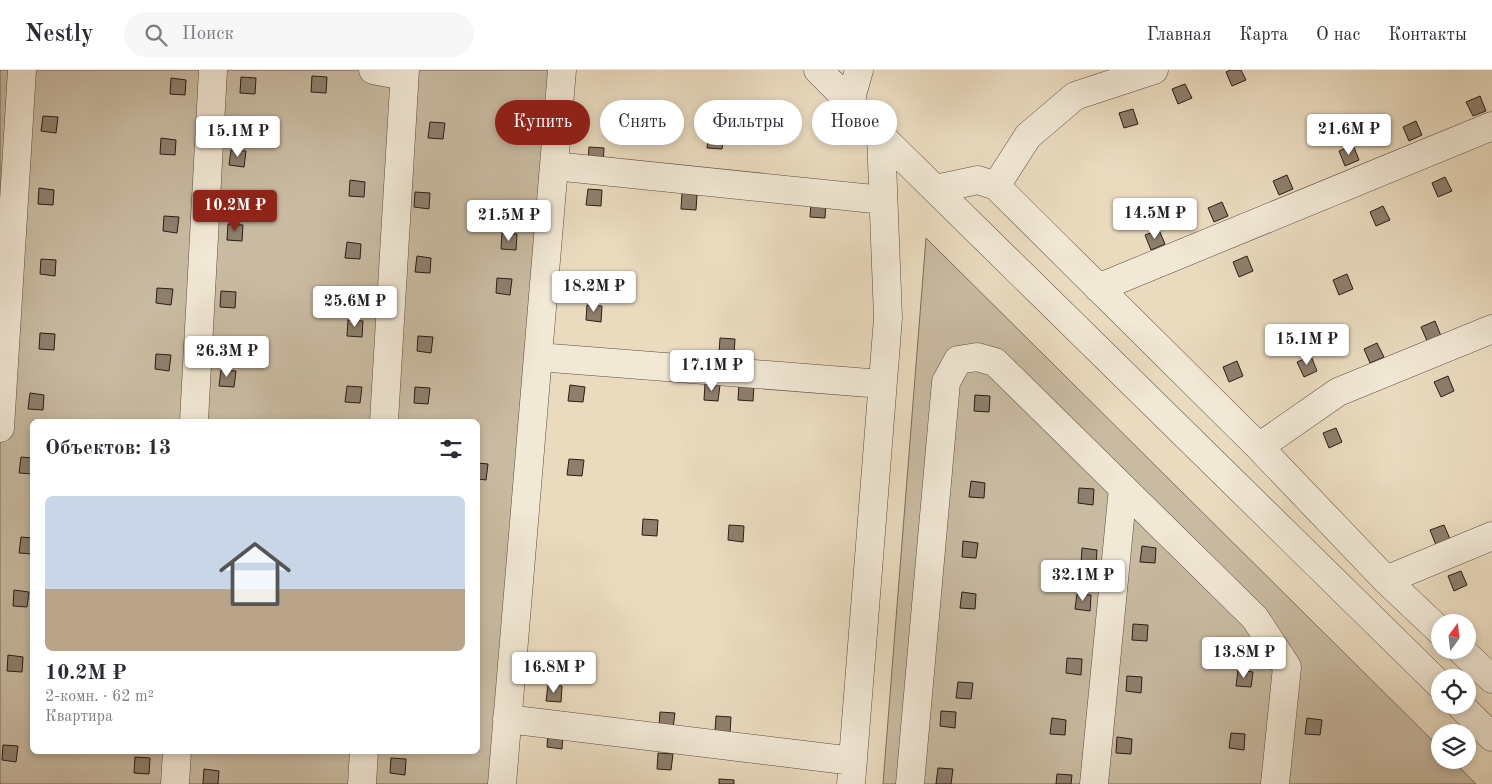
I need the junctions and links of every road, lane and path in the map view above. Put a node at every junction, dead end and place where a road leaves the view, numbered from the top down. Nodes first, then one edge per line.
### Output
1 (22, 70) edge
2 (213, 70) edge
3 (373, 70) edge
4 (562, 70) edge
5 (818, 70) edge
6 (859, 70) edge
7 (1154, 70) edge
8 (405, 73) edge
9 (848, 100) edge
10 (851, 100) edge
11 (1492, 126) edge
12 (881, 145) edge
13 (890, 145) edge
14 (554, 166) junction
15 (996, 186) junction
16 (935, 189) junction
17 (883, 200) junction
18 (1098, 288) junction
19 (1492, 329) edge
20 (538, 357) junction
21 (882, 384) junction
22 (194, 419) edge
23 (384, 419) edge
24 (0, 428) edge
25 (1259, 447) junction
26 (1123, 488) junction
27 (1492, 536) edge
28 (1386, 580) junction
29 (1431, 622) edge
30 (1471, 659) edge
31 (1431, 677) edge
32 (1492, 679) edge
33 (1469, 714) edge
34 (508, 719) junction
35 (1492, 737) edge
36 (177, 754) edge
37 (364, 754) edge
38 (852, 773) edge
39 (175, 784) edge
40 (362, 784) edge
41 (502, 784) edge
42 (910, 784) edge
43 (1094, 784) edge
44 (1275, 784) edge

1 - 24 street
2 - 22 street
3 - 8 street
4 - 14 street
5 - 9 street
6 - 10 street
7 - 15 street
8 - 23 street
11 - 18 street
12 - 17 street
13 - 16 street
14 - 17 street
14 - 20 street
15 - 16 street
15 - 18 street
16 - 31 street
17 - 21 street
18 - 25 street
19 - 25 street
20 - 21 street
20 - 34 street
21 - 38 street
25 - 28 street
26 - 42 street
26 - 43 street
26 - 44 street
27 - 28 street
28 - 29 street
30 - 32 street
33 - 35 street
34 - 38 street
34 - 41 street
36 - 39 street
37 - 40 street

